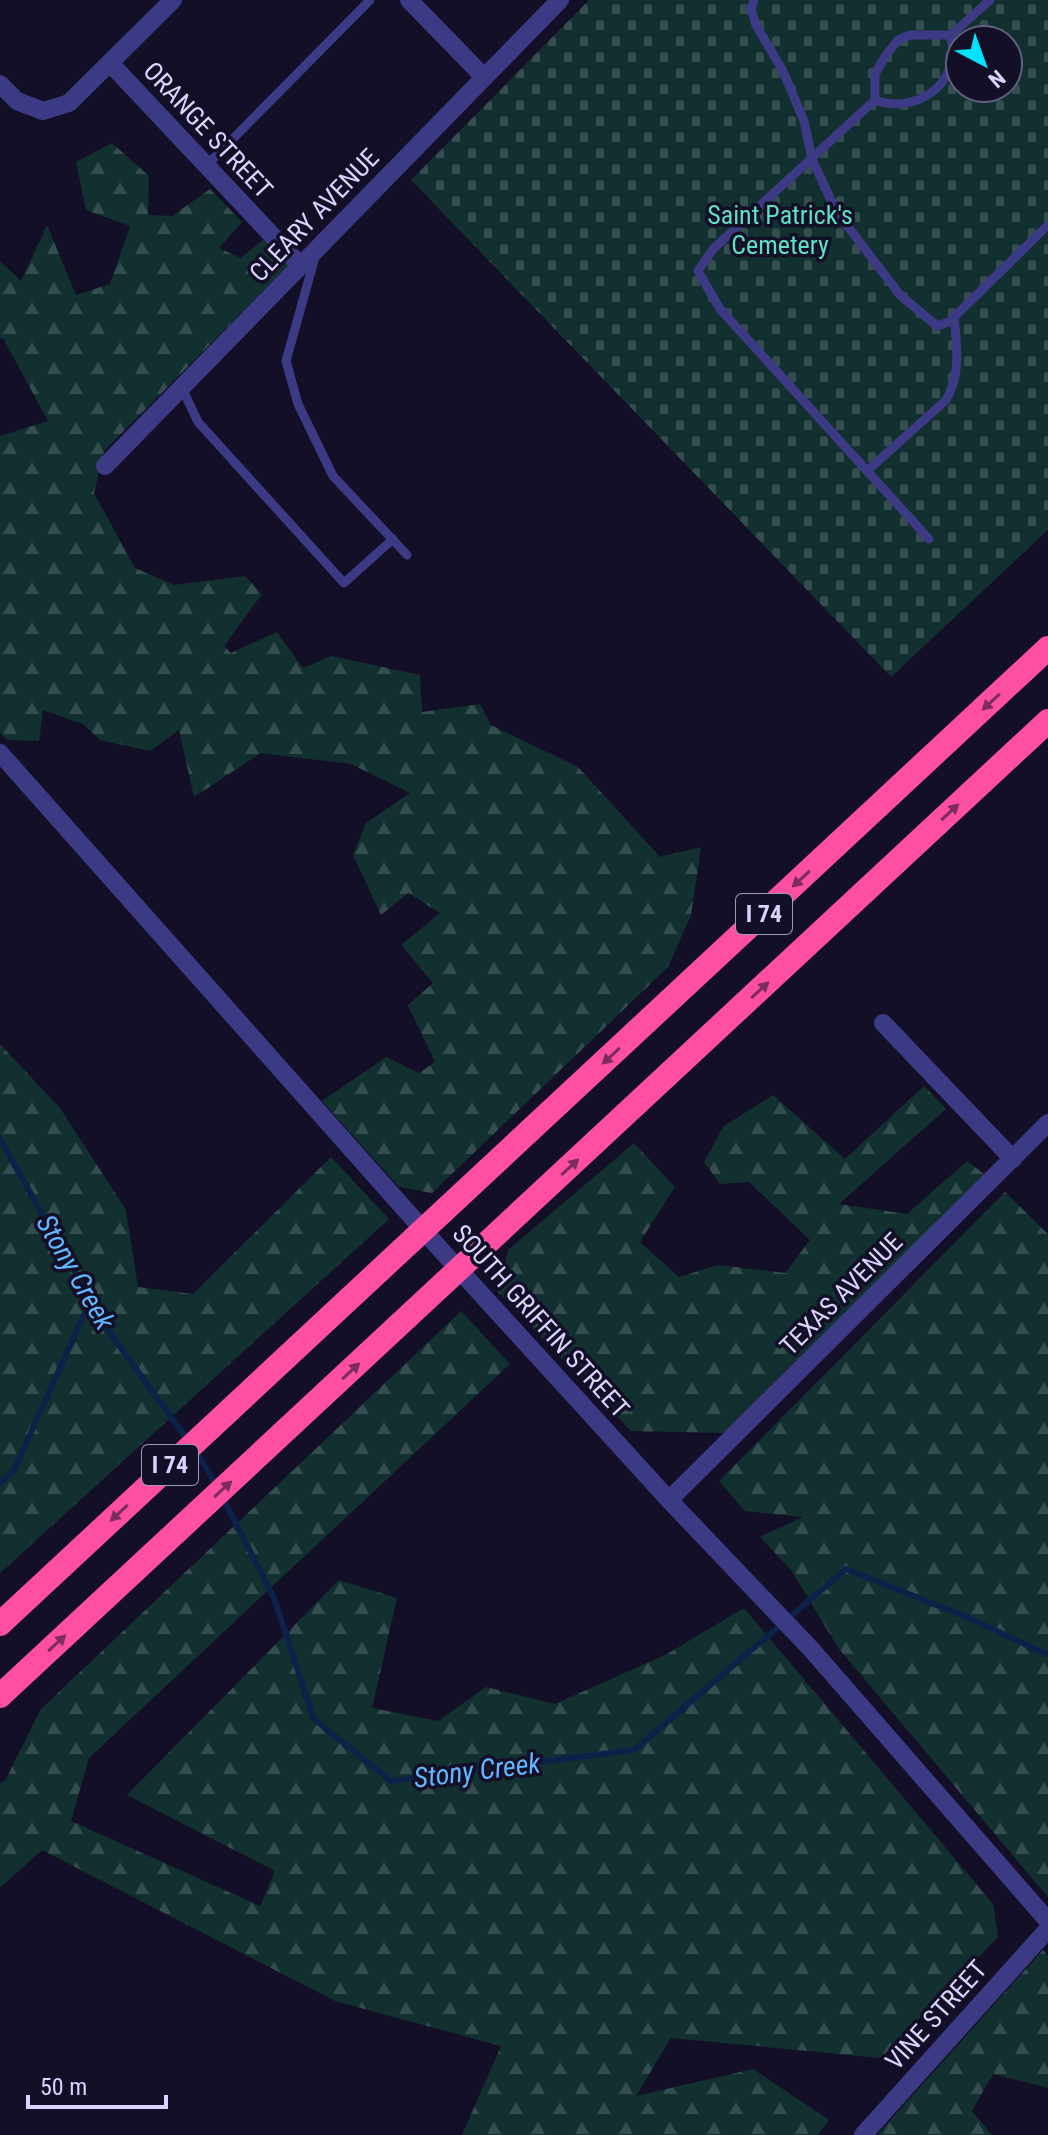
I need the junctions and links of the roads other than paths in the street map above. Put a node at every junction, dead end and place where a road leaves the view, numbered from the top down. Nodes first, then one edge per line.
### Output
1 (173, 0) edge
2 (370, 0) edge
3 (409, 0) edge
4 (560, 0) edge
5 (754, 0) edge
6 (990, 0) edge
7 (963, 24) edge
8 (944, 35) edge
9 (110, 63) junction
10 (484, 77) junction
11 (944, 77) edge
12 (0, 84) edge
13 (875, 100) junction
14 (812, 159) junction
15 (206, 166) junction
16 (1048, 225) edge
17 (317, 249) junction
18 (301, 266) junction
19 (954, 317) junction
20 (181, 386) junction
21 (105, 466) dead end
22 (867, 471) junction
23 (393, 539) junction
24 (929, 539) dead end
25 (407, 555) dead end
26 (1048, 648) edge
27 (1048, 721) edge
28 (0, 753) edge
29 (883, 1023) dead end
30 (1048, 1123) edge
31 (1013, 1159) junction
32 (669, 1500) junction
33 (0, 1624) edge
34 (0, 1696) edge
35 (1048, 1921) edge
36 (1048, 1929) edge
37 (863, 2135) edge

1 - 9 street
2 - 15 lane
3 - 10 street
4 - 10 street, CLEARY AVENUE
5 - 14 lane
6 - 7 lane
8 - 13 lane
9 - 12 street
9 - 15 street, ORANGE STREET
10 - 17 street, CLEARY AVENUE
11 - 13 lane
13 - 14 lane
14 - 19 lane
14 - 22 lane
15 - 18 street, ORANGE STREET
16 - 19 lane
17 - 18 street, CLEARY AVENUE
17 - 23 lane
18 - 20 street, CLEARY AVENUE
19 - 22 lane
20 - 21 street, CLEARY AVENUE
20 - 23 lane
22 - 24 lane
23 - 25 lane
26 -> 33 highway, I 74
34 -> 27 highway, I 74
28 - 32 street, SOUTH GRIFFIN STREET
29 - 31 street
30 - 31 street, TEXAS AVENUE
31 - 32 street, TEXAS AVENUE
32 - 35 street, SOUTH GRIFFIN STREET
36 - 37 street, VINE STREET

